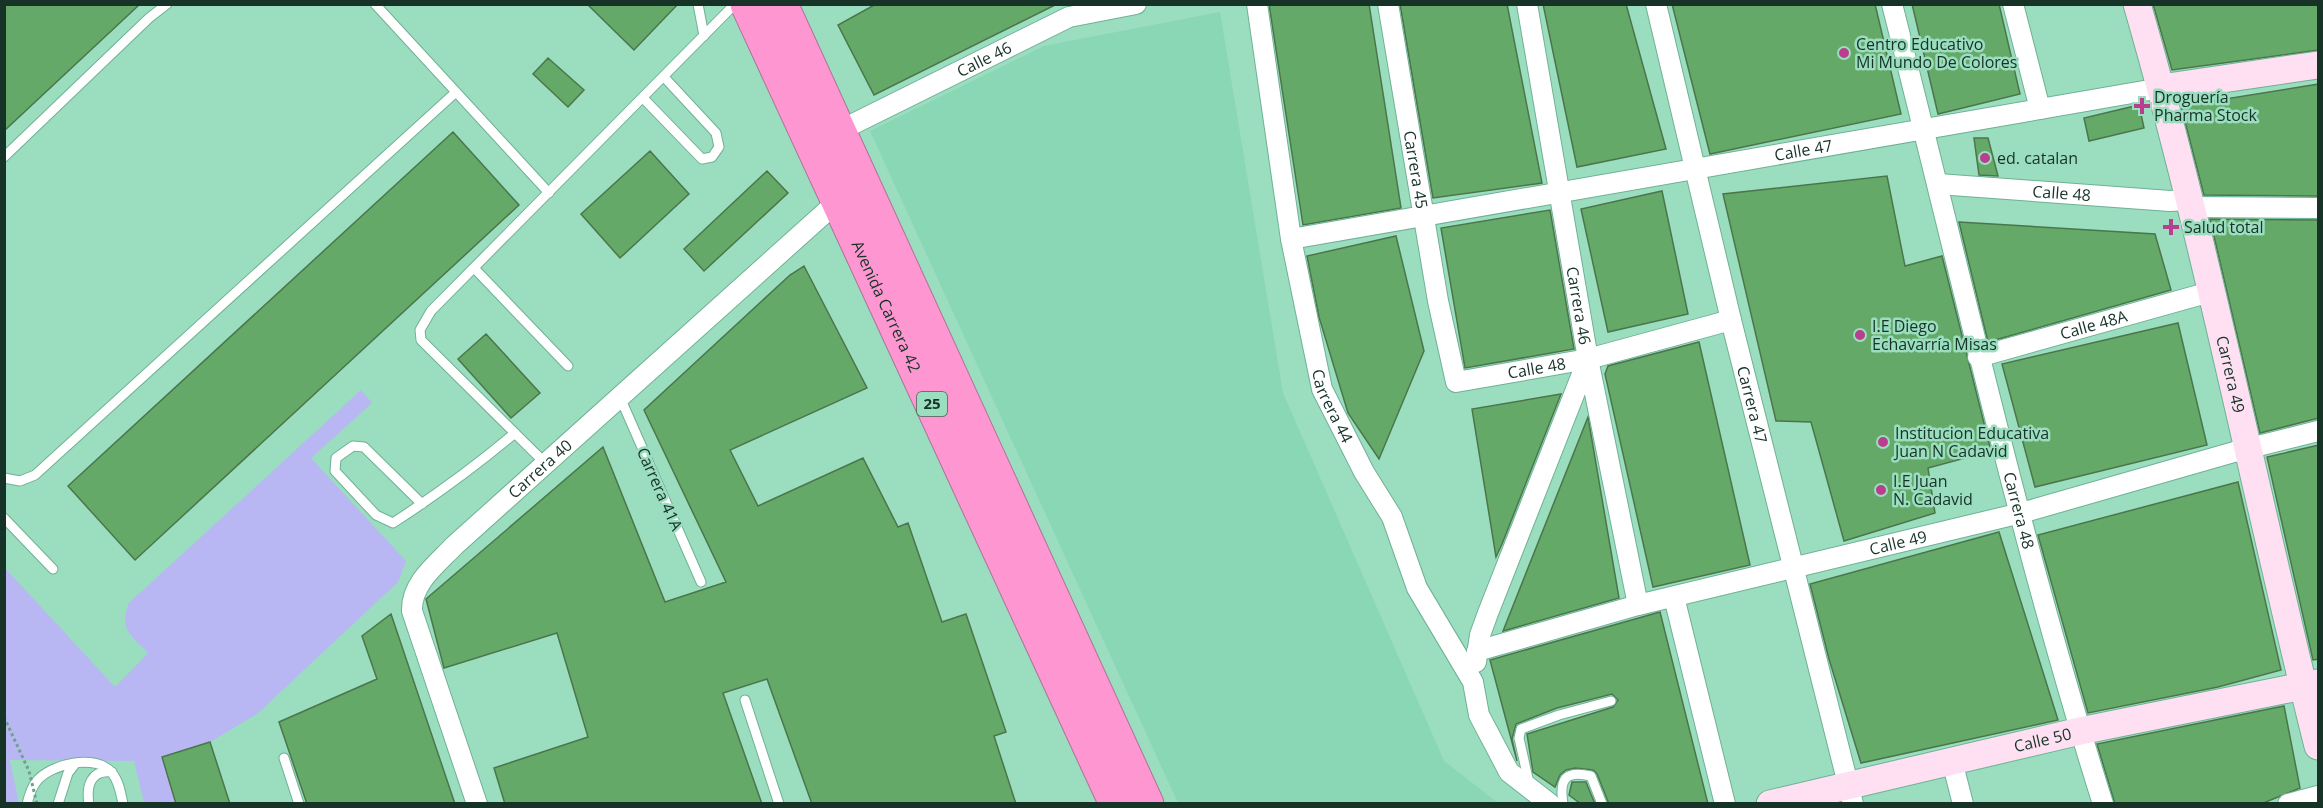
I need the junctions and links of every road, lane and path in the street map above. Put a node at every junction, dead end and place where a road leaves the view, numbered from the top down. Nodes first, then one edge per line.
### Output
1 (167, 4) edge
2 (375, 4) edge
3 (698, 4) edge
4 (735, 4) edge
5 (747, 4) edge
6 (772, 4) edge
7 (781, 4) edge
8 (1136, 4) edge
9 (1257, 4) edge
10 (1388, 4) edge
11 (1527, 4) edge
12 (1656, 4) edge
13 (1892, 4) edge
14 (2013, 4) edge
15 (2137, 4) edge
16 (704, 36) junction
17 (2319, 65) edge
18 (664, 76) junction
19 (786, 88) junction
20 (2161, 88) junction
21 (456, 92) junction
22 (643, 98) junction
23 (2040, 109) junction
24 (1924, 129) junction
25 (839, 131) junction
26 (4, 157) edge
27 (1696, 168) junction
28 (1938, 184) junction
29 (1560, 191) junction
30 (549, 193) junction
31 (838, 201) junction
32 (2188, 204) junction
33 (2319, 208) edge
34 (1425, 214) junction
35 (1291, 239) junction
36 (474, 268) junction
37 (2210, 292) junction
38 (1731, 320) junction
39 (1445, 336) joint
40 (1978, 357) junction
41 (1588, 359) junction
42 (568, 366) dead end
43 (619, 395) junction
44 (2319, 431) edge
45 (515, 434) junction
46 (2249, 448) junction
47 (544, 463) junction
48 (4, 478) edge
49 (422, 504) junction
50 (2021, 513) junction
51 (4, 518) edge
52 (1793, 568) junction
53 (52, 569) dead end
54 (701, 582) dead end
55 (1674, 597) junction
56 (1638, 605) junction
57 (1478, 651) junction
58 (1473, 682) junction
59 (2311, 684) edge
60 (745, 700) dead end
61 (1611, 701) dead end
62 (4, 717) edge
63 (2080, 731) junction
64 (2319, 746) edge
65 (284, 758) dead end
66 (1952, 761) junction
67 (75, 764) junction
68 (112, 772) junction
69 (1530, 788) junction
70 (1850, 794) edge
71 (2319, 796) edge
72 (27, 804) edge
73 (37, 804) edge
74 (58, 804) edge
75 (88, 804) edge
76 (123, 804) edge
77 (299, 804) edge
78 (477, 804) edge
79 (779, 804) edge
80 (1116, 804) edge
81 (1147, 804) edge
82 (1550, 804) edge
83 (1563, 804) edge
84 (1602, 804) edge
85 (1725, 804) edge
86 (1770, 804) edge
87 (1963, 804) edge
88 (2103, 804) edge
89 (2288, 804) edge

1 - 26 lane
2 - 21 lane
3 - 16 lane
4 - 16 lane
5 - 19 highway, Avenida Carrera 42 / 25
6 - 19 highway
7 - 25 highway, Avenida Carrera 42 / 25
8 - 25 street, Calle 46
9 - 35 street, Carrera 44
10 - 34 street, Carrera 45
11 - 29 street, Carrera 46
12 - 27 street, Carrera 47
13 - 24 street, Carrera 48
14 - 23 street
15 - 20 main road, Carrera 49
16 - 18 lane
17 - 20 main road, Calle 47
18 - 22 lane
18 - 22 lane
19 - 31 highway, Avenida Carrera 42 / 25
20 - 23 street, Calle 47
20 - 32 main road, Carrera 49
21 - 30 lane
21 - 48 lane
22 - 30 lane
23 - 24 street, Calle 47
24 - 27 street, Calle 47
24 - 28 street, Carrera 48
25 - 81 highway, Avenida Carrera 42 / 25
27 - 29 street, Calle 47
27 - 38 street, Carrera 47
28 - 32 street, Calle 48
28 - 40 street, Carrera 48
29 - 34 street, Calle 47
29 - 41 street, Carrera 46
30 - 36 lane
31 - 43 street, Carrera 40
31 - 80 highway, Avenida Carrera 42 / 25
32 - 33 street, Calle 48
32 - 37 main road, Carrera 49
34 - 35 street, Calle 47
34 - 39 street, Carrera 45
35 - 58 street, Carrera 44
36 - 42 lane
36 - 45 lane
37 - 40 street, Calle 48A
37 - 46 main road, Carrera 49
38 - 41 street, Calle 48
38 - 52 street, Carrera 47
39 - 41 street, Calle 48
40 - 50 street, Carrera 48
41 - 56 street, Carrera 46
41 - 57 street
43 - 47 street, Carrera 40
43 - 54 lane, Carrera 41A
44 - 46 street, Calle 49
45 - 47 lane
45 - 49 lane
46 - 50 street, Calle 49
46 - 59 main road, Carrera 49
47 - 78 street, Carrera 40
49 - 49 lane
50 - 52 street, Calle 49
50 - 63 street, Carrera 48
51 - 53 lane
52 - 55 street, Calle 49
52 - 70 street, Carrera 47
55 - 56 street, Calle 49
55 - 85 street
56 - 57 street, Calle 49
57 - 58 street
58 - 69 street, Carrera 44
59 - 63 main road, Calle 50
59 - 64 main road, Carrera 49
60 - 79 lane
61 - 69 lane
62 - 73 path, bridge
63 - 66 main road, Calle 50
63 - 88 street, Carrera 48
65 - 77 lane
66 - 70 main road, Calle 50
66 - 87 street
67 - 68 lane
67 - 72 lane
67 - 74 lane
68 - 75 lane
68 - 76 lane
69 - 82 street
70 - 86 main road, Calle 50
71 - 89 street
83 - 84 lane

